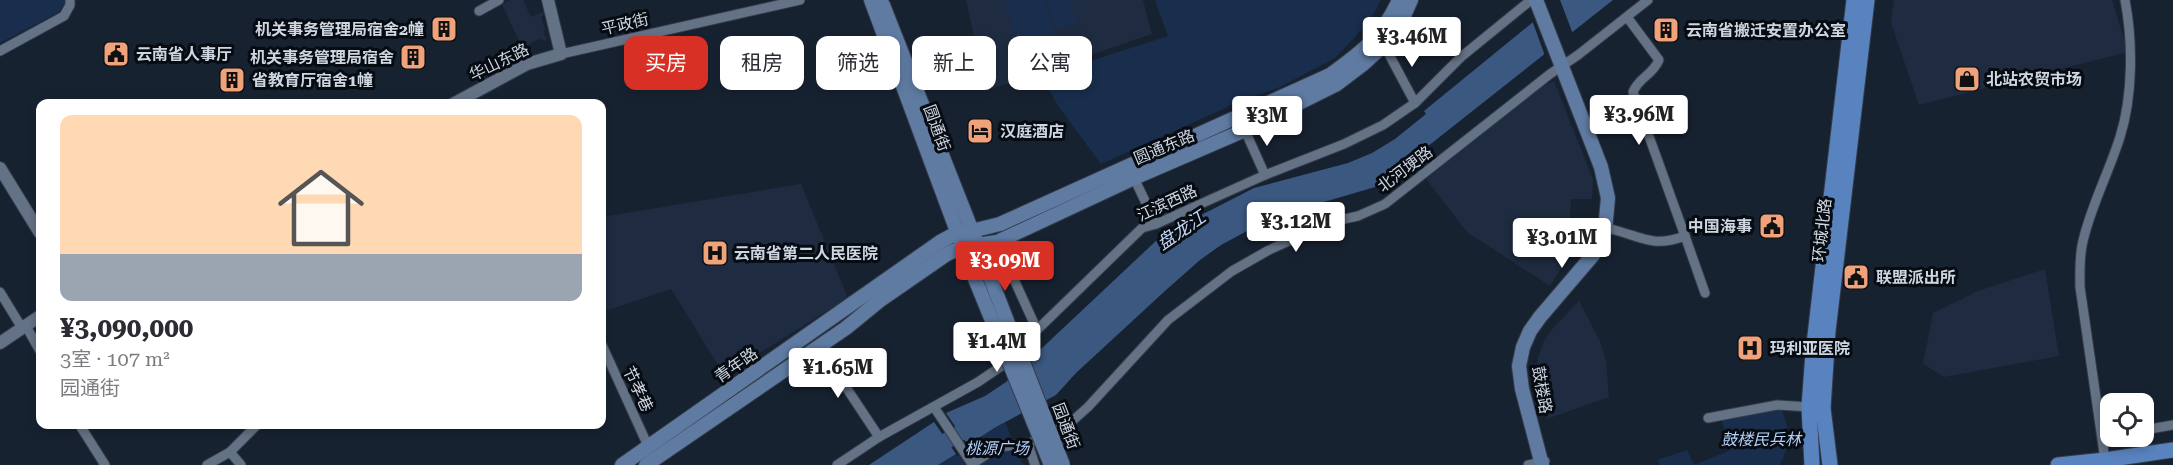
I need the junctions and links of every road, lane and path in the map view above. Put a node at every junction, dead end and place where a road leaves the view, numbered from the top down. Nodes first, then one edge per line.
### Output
1 (70, 0) edge
2 (499, 0) edge
3 (548, 0) edge
4 (800, 0) edge
5 (871, 0) edge
6 (881, 0) edge
7 (1399, 0) edge
8 (1411, 0) edge
9 (1531, 0) edge
10 (1648, 0) edge
11 (1854, 0) edge
12 (1867, 0) edge
13 (2125, 0) edge
14 (1543, 5) edge
15 (479, 11) dead end
16 (1627, 17) junction
17 (1384, 45) junction
18 (0, 51) edge
19 (561, 54) junction
20 (1563, 58) junction
21 (462, 99) edge
22 (1415, 103) junction
23 (1242, 124) junction
24 (0, 168) edge
25 (1265, 175) junction
26 (1134, 178) junction
27 (1156, 224) junction
28 (36, 226) edge
29 (1611, 229) junction
30 (1685, 236) junction
31 (968, 239) junction
32 (997, 242) junction
33 (0, 292) edge
34 (1705, 293) dead end
35 (36, 319) edge
36 (24, 327) junction
37 (1037, 330) junction
38 (0, 343) edge
39 (36, 345) edge
40 (818, 345) junction
41 (606, 354) edge
42 (2100, 402) edge
43 (1809, 407) junction
44 (937, 411) junction
45 (1708, 418) dead end
46 (2173, 425) edge
47 (2154, 428) edge
48 (83, 429) edge
49 (253, 429) edge
50 (879, 437) junction
51 (1028, 444) junction
52 (648, 446) junction
53 (2106, 447) edge
54 (2173, 450) edge
55 (230, 452) junction
56 (2105, 460) junction
57 (1811, 462) edge
58 (1541, 464) edge
59 (105, 465) edge
60 (207, 465) edge
61 (241, 465) edge
62 (622, 465) edge
63 (646, 465) edge
64 (837, 465) edge
65 (1035, 465) edge
66 (1051, 465) edge
67 (1063, 465) edge
68 (1830, 465) edge
69 (2058, 465) edge

1 - 18 street
2 - 15 street
3 - 19 street
4 - 19 street, 平政街
5 - 31 main road, 圆通街
6 - 31 main road, 圆通街
7 - 23 main road, 圆通东路
8 - 17 main road, 圆通东路
9 - 22 street, 江滨西路
10 - 16 street, 北河埂路
11 - 43 main road, 环城北路
12 - 68 main road, 环城北路
13 - 42 street
14 - 20 main road, 鼓楼路
16 - 20 street, 北河埂路
16 - 30 street
17 - 22 street
17 - 23 main road, 圆通东路
19 - 21 street, 华山东路
20 - 29 main road, 鼓楼路
20 - 51 street, 北河埂路
20 - 58 main road, 鼓楼路
22 - 25 street, 江滨西路
23 - 25 street
23 - 26 main road, 圆通东路
23 - 31 main road, 圆通东路
24 - 28 street
25 - 27 street, 江滨西路
26 - 27 street
26 - 32 main road, 圆通东路
27 - 37 street, 江滨西路
29 - 30 street
29 - 58 main road, 鼓楼路
30 - 34 street
31 - 32 main road, 圆通东路
31 - 40 main road, 青年路
31 - 52 main road, 青年路
31 - 66 main road, 园通街, bridge
31 - 67 main road, 园通街, bridge
32 - 37 street
33 - 36 street
35 - 36 street
36 - 38 street
36 - 39 street
37 - 44 street, 江滨西路
40 - 50 street
40 - 63 main road, 青年路
41 - 52 street, 节孝巷
43 - 45 street
43 - 57 main road, 环城北路
44 - 50 street, 江滨西路
44 - 51 street
46 - 47 street
48 - 59 street
49 - 55 street
50 - 64 street, 江滨西路
51 - 65 street
52 - 62 main road, 青年路
53 - 56 street
54 - 56 main road
55 - 60 street
55 - 61 street
56 - 69 main road

